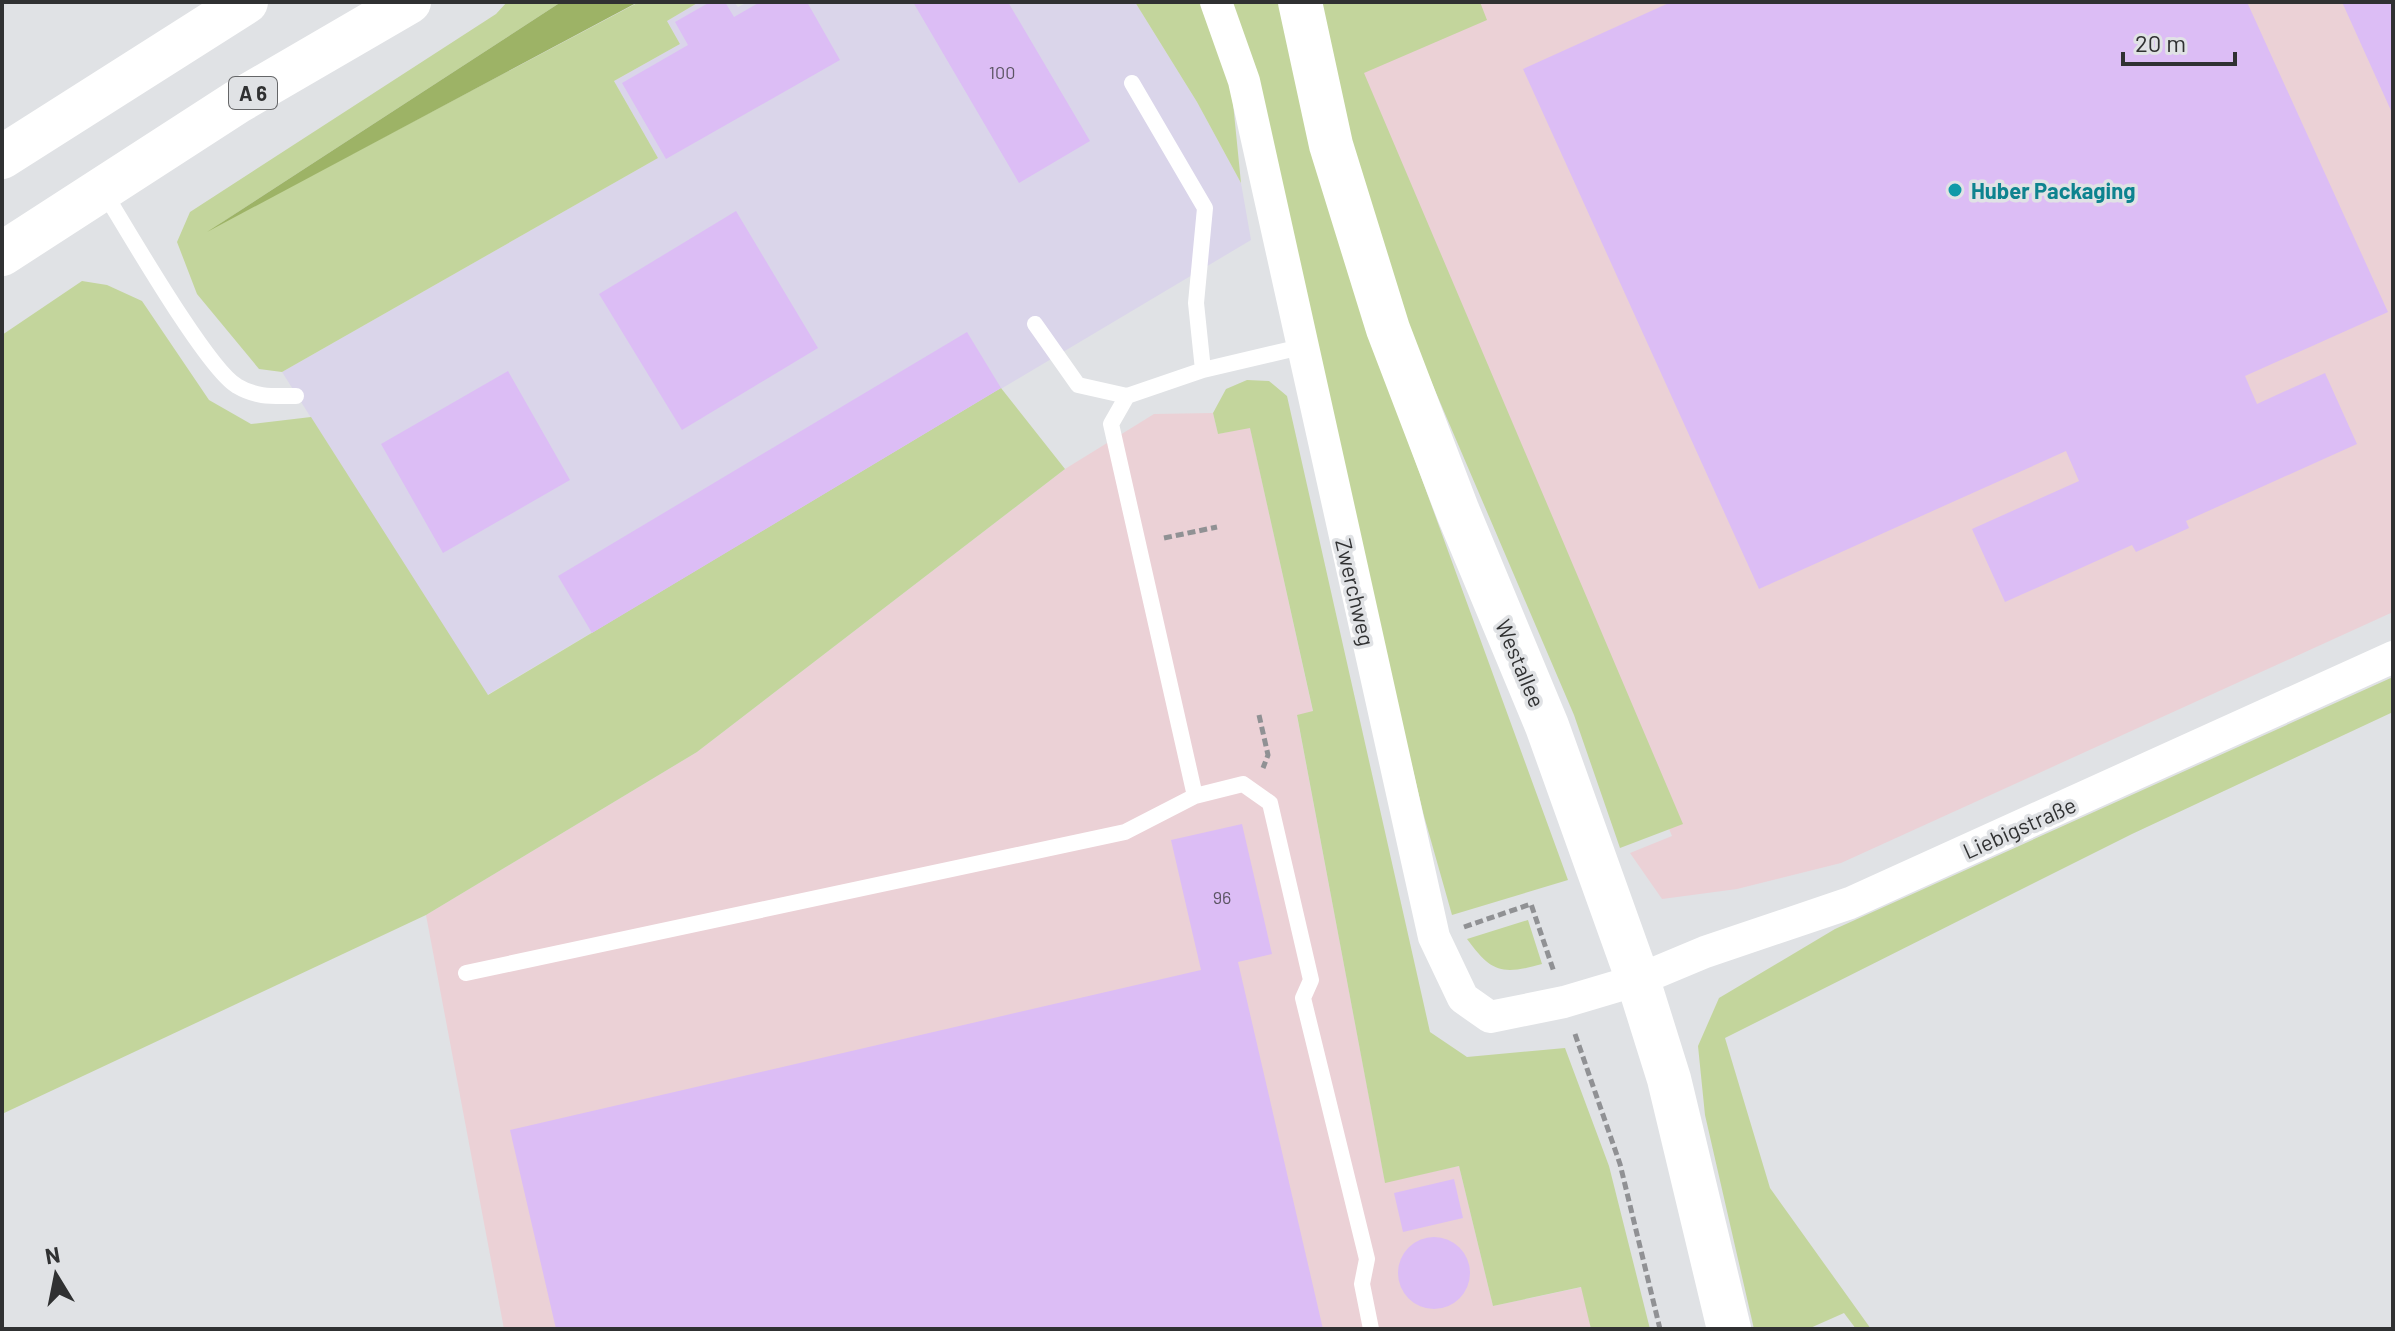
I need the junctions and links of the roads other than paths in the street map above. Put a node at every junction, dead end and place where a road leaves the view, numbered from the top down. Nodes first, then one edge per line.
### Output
1 (246, 2) edge
2 (409, 2) edge
3 (1216, 2) edge
4 (1300, 2) edge
5 (1132, 83) dead end
6 (2, 157) edge
7 (101, 188) junction
8 (2, 254) edge
9 (1035, 324) dead end
10 (1301, 347) junction
11 (1203, 370) junction
12 (296, 396) dead end
13 (1127, 396) junction
14 (2393, 657) edge
15 (1195, 796) junction
16 (466, 973) dead end
17 (1638, 980) junction
18 (1371, 1329) edge
19 (1729, 1329) edge

1 - 6 main road
2 - 7 main road, A 6
3 - 10 street, Zwerchweg
4 - 17 main road, Westallee
5 - 11 lane
7 - 8 main road, A 6
7 - 12 lane
9 - 13 lane
10 - 11 lane
10 - 17 street, Zwerchweg
11 - 13 lane
13 - 15 lane
14 - 17 street, Liebigstraße
15 - 16 lane
15 - 18 lane
17 - 19 main road, Westallee

